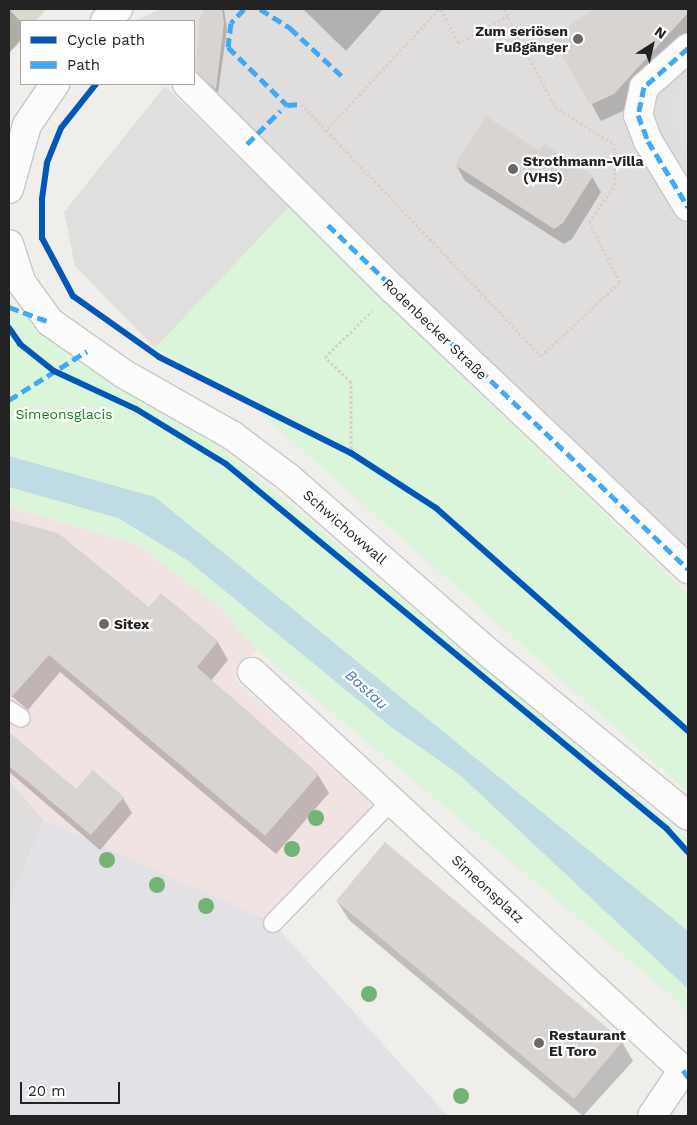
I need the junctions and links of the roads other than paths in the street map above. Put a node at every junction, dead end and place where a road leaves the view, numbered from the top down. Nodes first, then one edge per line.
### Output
1 (688, 48) edge
2 (54, 85) edge
3 (188, 85) edge
4 (9, 189) edge
5 (688, 207) edge
6 (9, 244) edge
7 (688, 569) edge
8 (252, 672) dead end
9 (392, 800) junction
10 (688, 816) edge
11 (273, 923) dead end
12 (652, 1116) edge

1 - 5 street
2 - 4 street
3 - 7 street, Rodenbecker Straße
6 - 10 street, Schwichowwall
8 - 9 street, Simeonsplatz
9 - 11 lane
9 - 12 street, Simeonsplatz

